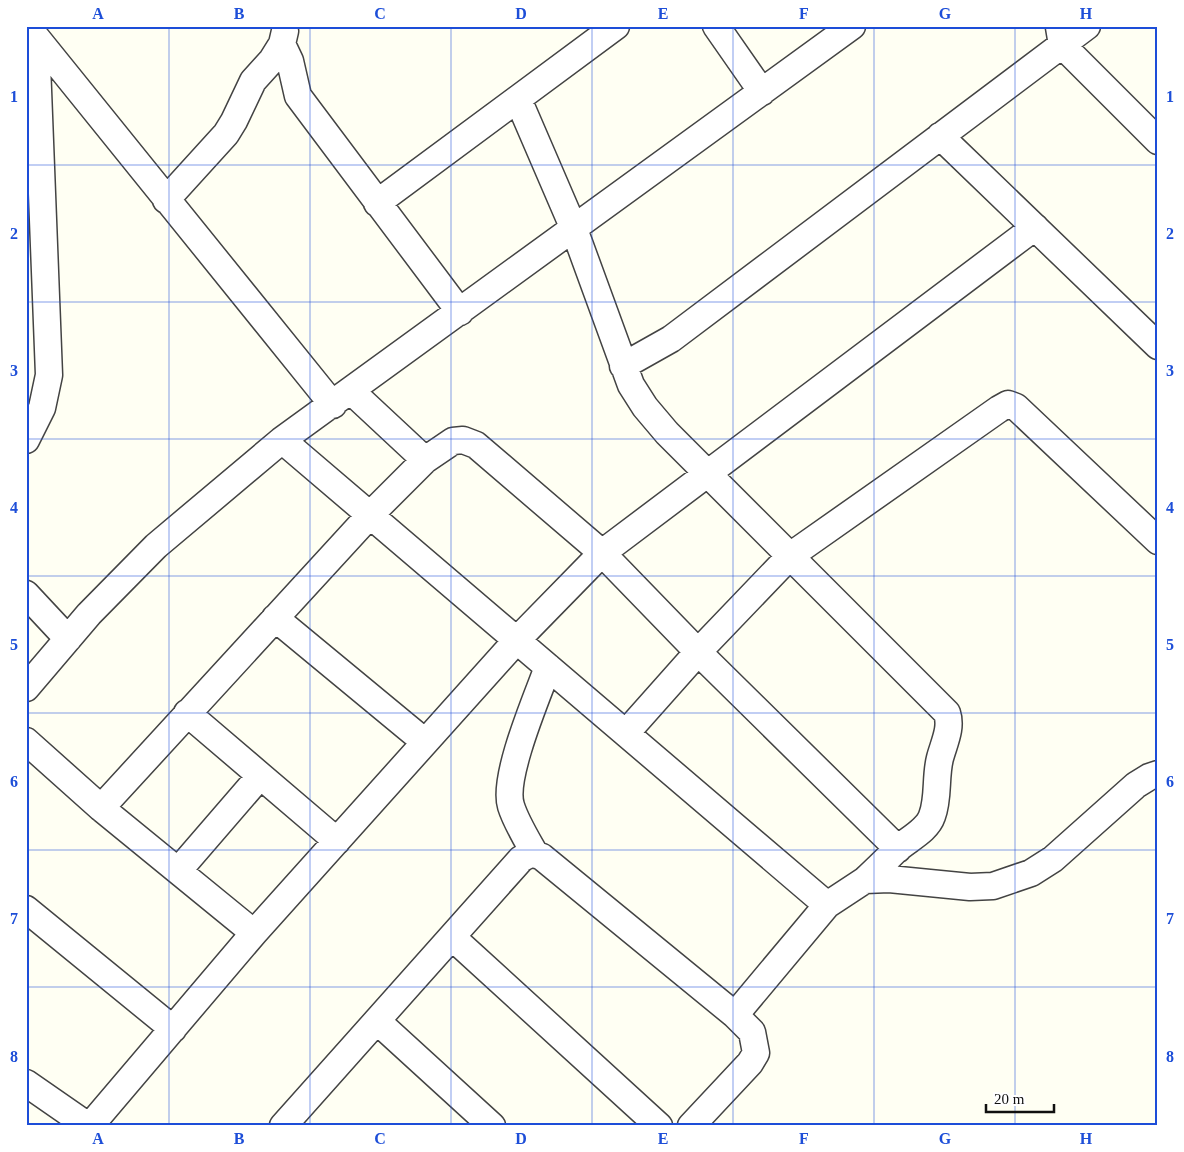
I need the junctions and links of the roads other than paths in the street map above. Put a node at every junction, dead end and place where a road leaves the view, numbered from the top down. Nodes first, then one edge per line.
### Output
1 (616, 26) edge
2 (716, 26) edge
3 (852, 26) edge
4 (1087, 26) edge
5 (31, 32) edge
6 (284, 35) edge
7 (1060, 36) edge
8 (762, 92) junction
9 (518, 99) junction
10 (940, 136) junction
11 (1158, 140) edge
12 (166, 200) junction
13 (377, 203) junction
14 (1035, 227) junction
15 (574, 229) junction
16 (460, 312) junction
17 (1158, 346) edge
18 (623, 366) junction
19 (342, 398) junction
20 (26, 440) edge
21 (282, 440) junction
22 (425, 460) junction
23 (706, 473) junction
24 (370, 515) junction
25 (1158, 540) edge
26 (602, 553) junction
27 (790, 556) junction
28 (26, 594) edge
29 (275, 618) junction
30 (68, 639) junction
31 (517, 640) junction
32 (698, 652) junction
33 (548, 666) junction
34 (26, 688) edge
35 (187, 713) junction
36 (626, 733) junction
37 (26, 742) edge
38 (425, 742) junction
39 (1158, 774) edge
40 (260, 776) junction
41 (101, 808) junction
42 (337, 841) junction
43 (898, 849) junction
44 (534, 854) junction
45 (178, 871) junction
46 (865, 880) junction
47 (828, 905) junction
48 (26, 909) edge
49 (254, 933) junction
50 (452, 937) junction
51 (735, 1015) junction
52 (377, 1021) junction
53 (172, 1029) junction
54 (26, 1083) edge
55 (89, 1126) edge
56 (283, 1126) edge
57 (492, 1126) edge
58 (659, 1126) edge
59 (690, 1126) edge

1 - 9 street
2 - 8 street
3 - 8 street
4 - 7 street
5 - 12 street
5 - 20 street
6 - 12 street
6 - 13 street
7 - 10 street
7 - 11 street
8 - 15 street
9 - 13 street
9 - 15 street
10 - 14 street
10 - 18 street
12 - 19 street
13 - 16 street
14 - 17 street
14 - 23 street
15 - 16 street
15 - 18 street
16 - 19 street
18 - 23 street
19 - 21 street
19 - 22 street
21 - 24 street
21 - 30 street
22 - 24 street
22 - 26 street
23 - 26 street
23 - 27 street
24 - 29 street
24 - 31 street
25 - 27 street
26 - 31 street
26 - 32 street
27 - 32 street
27 - 43 street
28 - 30 street
29 - 35 street
29 - 38 street
30 - 34 street
31 - 33 street
31 - 38 street
32 - 36 street
32 - 43 street
33 - 36 street
33 - 44 street
35 - 40 street
35 - 41 street
36 - 47 street
37 - 41 street
38 - 42 street
39 - 46 street
40 - 42 street
40 - 45 street
41 - 45 street
42 - 49 street
43 - 46 street
44 - 50 street
44 - 51 street
45 - 49 street
46 - 47 street
47 - 51 street
48 - 53 street
49 - 53 street
50 - 52 street
50 - 58 street
51 - 59 street
52 - 56 street
52 - 57 street
53 - 55 street
54 - 55 street

